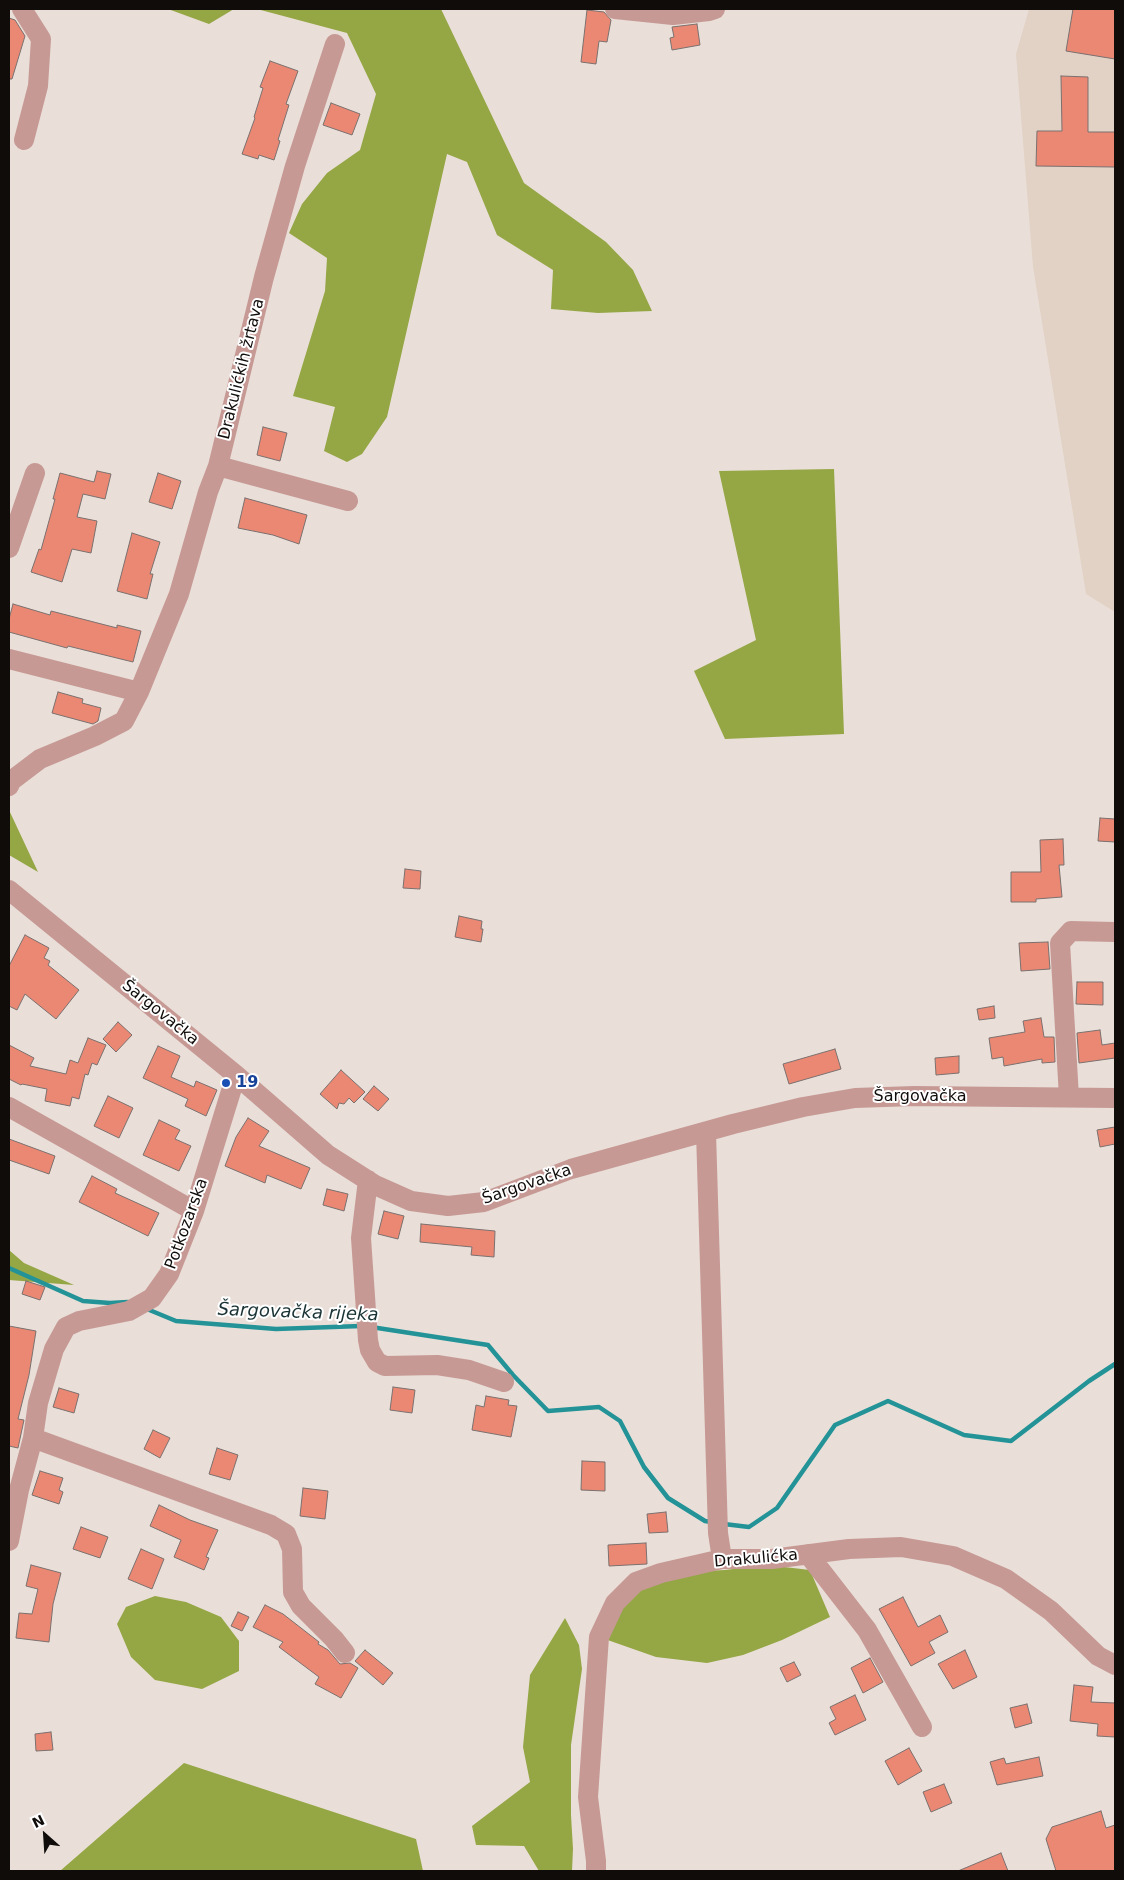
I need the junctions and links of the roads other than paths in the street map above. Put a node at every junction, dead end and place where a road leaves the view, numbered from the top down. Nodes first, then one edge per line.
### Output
1 (22, 9) edge
2 (615, 9) edge
3 (715, 9) edge
4 (335, 44) dead end
5 (24, 140) dead end
6 (218, 466) junction
7 (36, 473) dead end
8 (348, 501) dead end
9 (9, 548) edge
10 (9, 659) edge
11 (139, 692) junction
12 (9, 786) edge
13 (9, 890) edge
14 (1115, 932) edge
15 (236, 1075) junction
16 (1069, 1097) junction
17 (1115, 1098) edge
18 (9, 1107) edge
19 (706, 1132) junction
20 (368, 1180) junction
21 (194, 1211) junction
22 (504, 1382) dead end
23 (33, 1438) junction
24 (9, 1541) edge
25 (808, 1554) junction
26 (722, 1559) junction
27 (345, 1653) dead end
28 (1115, 1665) edge
29 (922, 1727) dead end
30 (596, 1871) edge

1 - 5 street
2 - 3 street
4 - 6 street, Drakulićkih žrtava
6 - 8 street
6 - 11 street, Drakulićkih žrtava
7 - 9 street
10 - 11 street
11 - 12 street, Drakulićkih žrtava
13 - 15 street, Šargovačka
14 - 16 street
15 - 20 street, Šargovačka
15 - 21 street, Potkozarska
16 - 17 street, Šargovačka
16 - 19 street, Šargovačka
18 - 21 street
19 - 20 street, Šargovačka
19 - 26 street
20 - 22 street
21 - 23 street, Potkozarska
23 - 24 street, Potkozarska
23 - 27 street
25 - 26 street, Drakulićka
25 - 28 street, Drakulićka
25 - 29 street
26 - 30 street, Drakulićka

